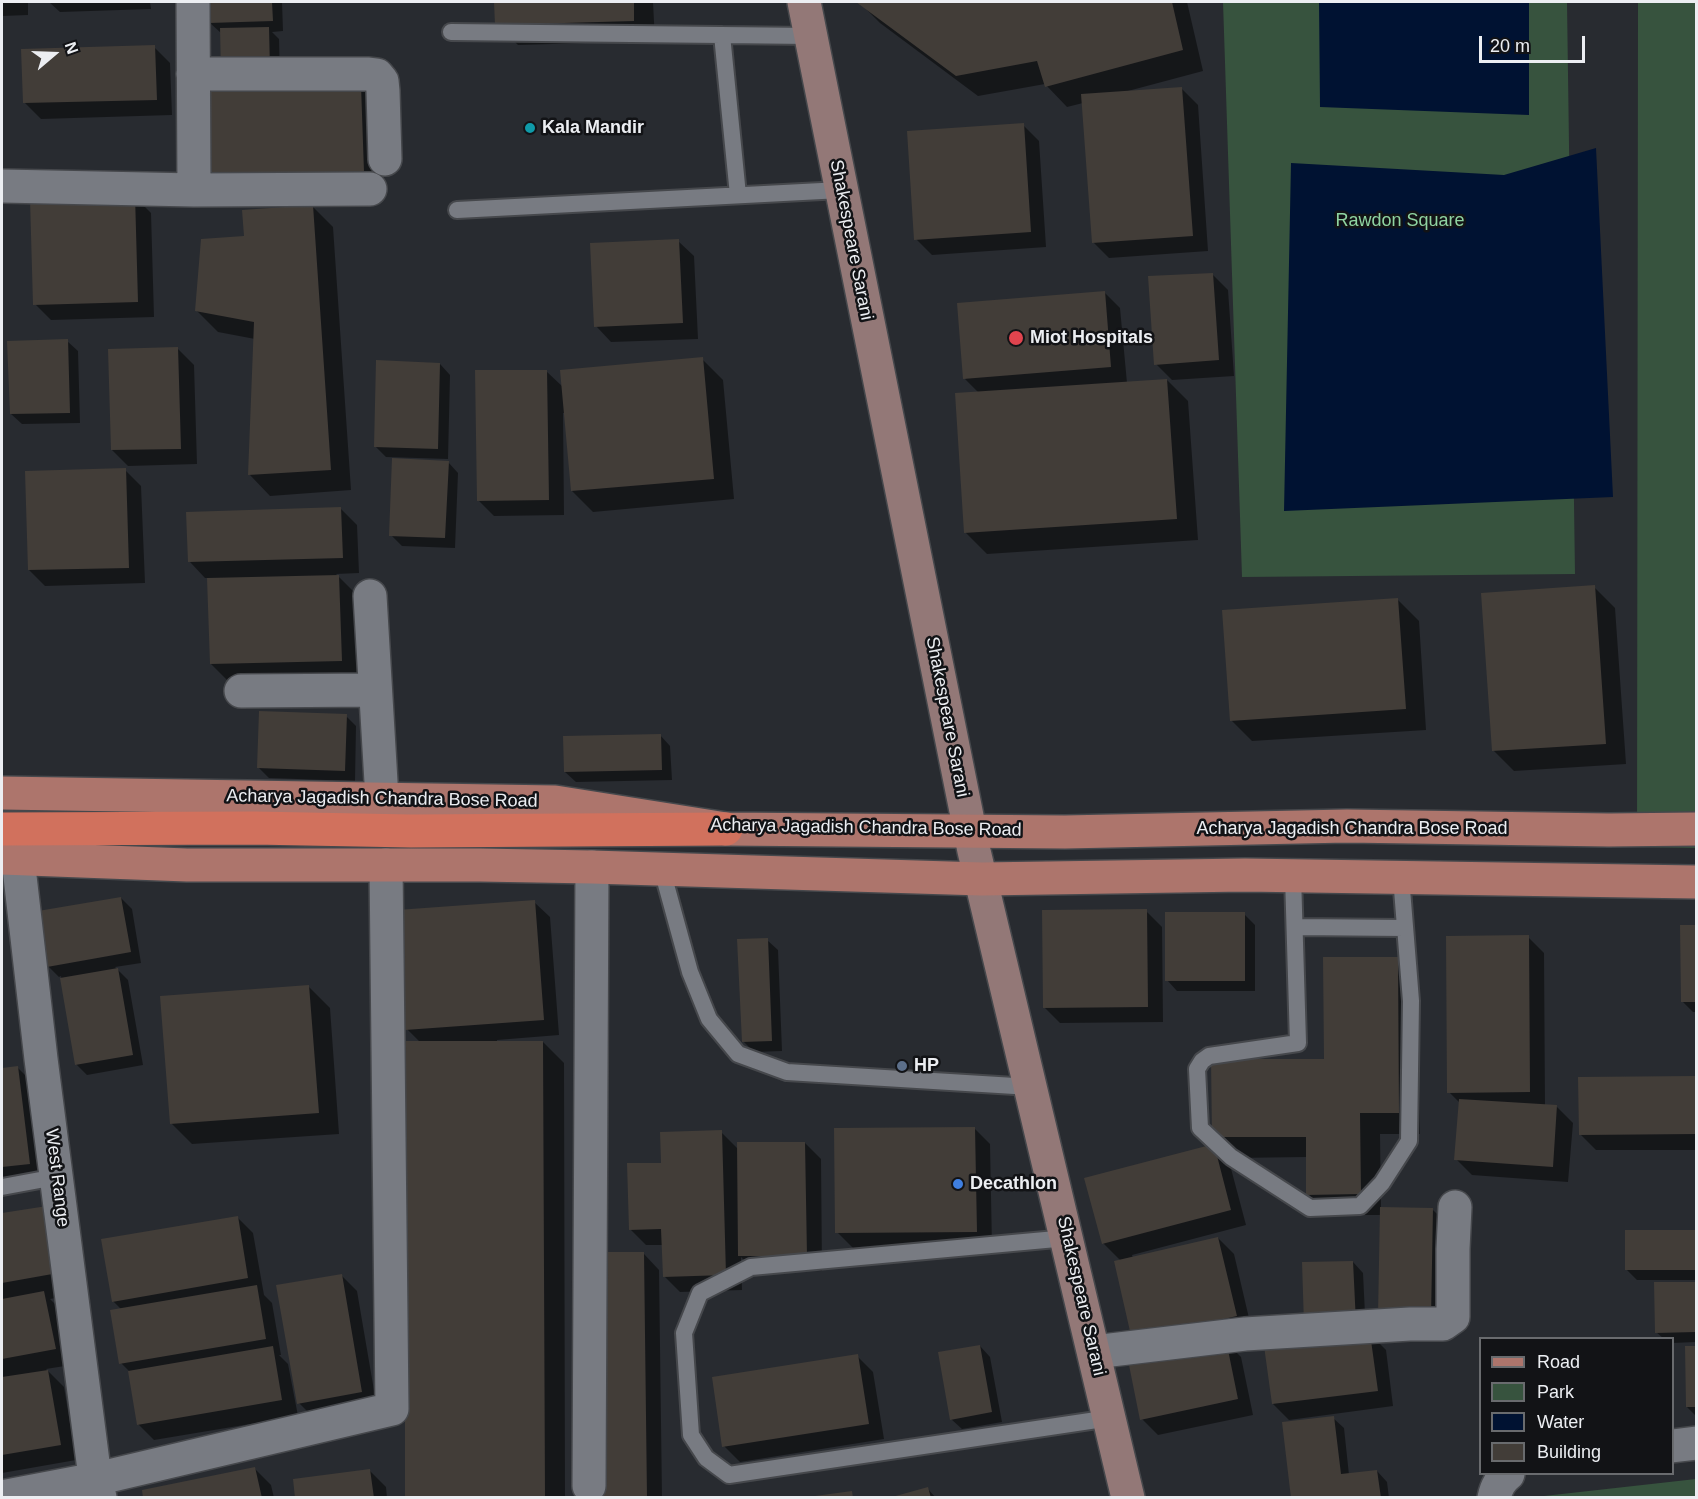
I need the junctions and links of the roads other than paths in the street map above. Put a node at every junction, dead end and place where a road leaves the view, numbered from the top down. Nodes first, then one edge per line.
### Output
1 (193, 2) edge
2 (804, 2) edge
3 (452, 32) dead end
4 (722, 35) junction
5 (810, 36) junction
6 (193, 74) junction
7 (385, 159) dead end
8 (2, 186) edge
9 (370, 189) dead end
10 (841, 189) junction
11 (194, 190) junction
12 (738, 195) junction
13 (457, 210) dead end
14 (370, 596) dead end
15 (375, 690) junction
16 (241, 691) dead end
17 (2, 793) edge
18 (382, 799) junction
19 (2, 829) edge
20 (726, 829) junction
21 (1696, 829) edge
22 (970, 830) junction
23 (10, 858) edge
24 (386, 865) junction
25 (592, 867) junction
26 (662, 870) junction
27 (1293, 876) junction
28 (1401, 877) junction
29 (982, 879) junction
30 (1696, 882) edge
31 (1295, 927) junction
32 (1405, 928) junction
33 (1031, 1087) junction
34 (56, 1177) junction
35 (2, 1187) edge
36 (1455, 1207) dead end
37 (1067, 1238) junction
38 (1094, 1353) junction
39 (1110, 1418) junction
40 (1696, 1443) edge
41 (1674, 1446) edge
42 (1506, 1475) edge
43 (589, 1486) dead end
44 (98, 1488) edge
45 (2, 1497) edge
46 (1128, 1497) edge
47 (1494, 1497) edge

1 - 6 street
2 - 5 main road, Shakespeare Sarani
3 - 4 lane
4 - 5 lane
4 - 12 lane
5 - 10 main road, Shakespeare Sarani
6 - 7 street
6 - 11 street
8 - 11 street
9 - 11 street
10 - 12 lane
10 - 22 main road, Shakespeare Sarani
12 - 13 lane
14 - 15 street
15 - 16 street
15 - 18 street
17 - 18 main road, Acharya Jagadish Chandra Bose Road
18 - 20 main road, Acharya Jagadish Chandra Bose Road
19 - 20 highway
20 - 22 main road, Acharya Jagadish Chandra Bose Road
21 - 22 main road, Acharya Jagadish Chandra Bose Road
22 - 29 main road, Shakespeare Sarani
23 - 24 main road
23 - 34 street, West Range
24 - 25 main road
24 - 44 street
25 - 26 main road
25 - 43 street
26 - 29 main road
26 - 33 lane
27 - 28 main road
27 - 29 main road
27 - 31 lane
28 - 30 main road
28 - 32 lane
29 - 33 main road, Shakespeare Sarani
31 - 32 lane
31 - 32 lane
33 - 37 main road, Shakespeare Sarani
34 - 35 lane
34 - 44 street, West Range
36 - 38 street
37 - 38 main road, Shakespeare Sarani
37 - 39 lane
38 - 39 main road, Shakespeare Sarani
39 - 46 main road, Shakespeare Sarani
40 - 41 street
42 - 47 street
44 - 45 street

